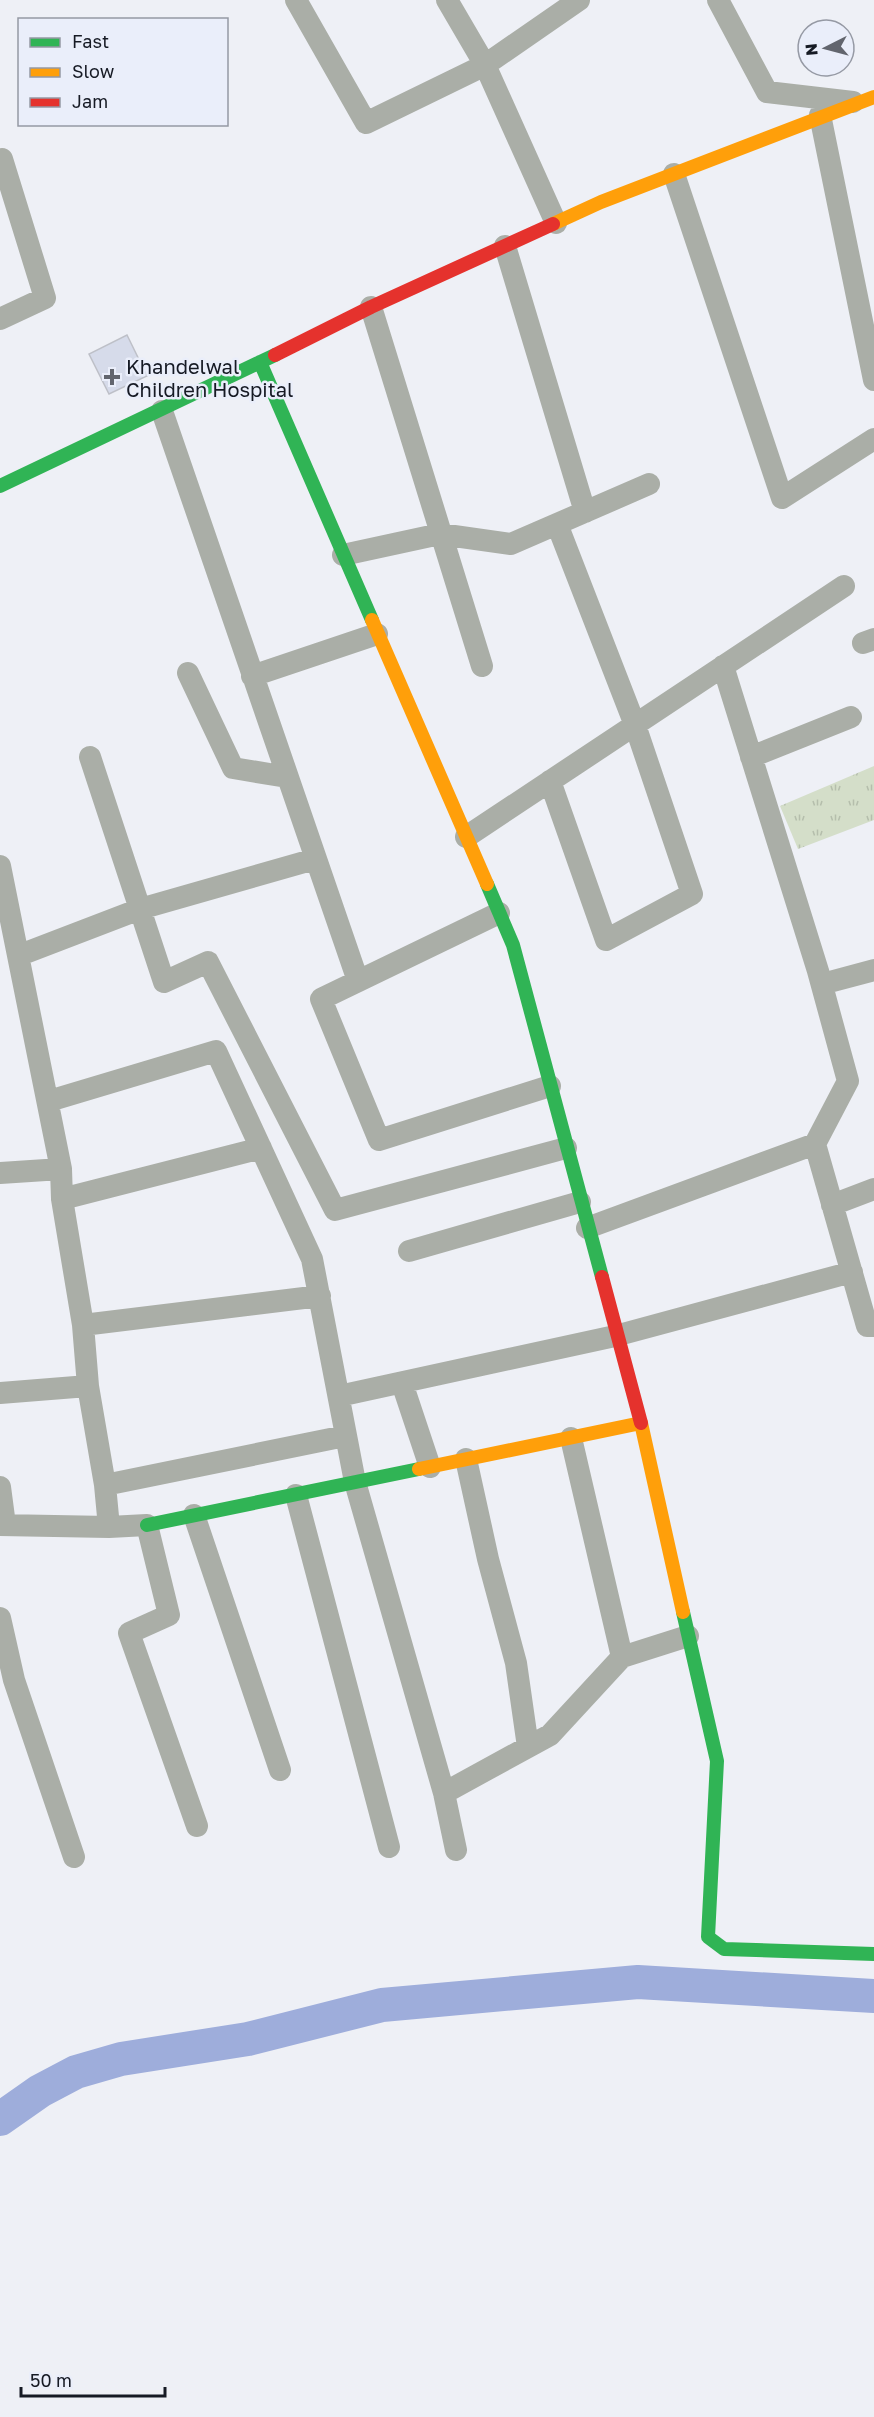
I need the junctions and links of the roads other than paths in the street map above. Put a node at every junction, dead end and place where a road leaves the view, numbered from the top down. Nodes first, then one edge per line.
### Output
1 (296, 0) edge
2 (447, 0) edge
3 (579, 0) edge
4 (718, 0) edge
5 (485, 65) junction
6 (866, 99) edge
7 (820, 115) junction
8 (2, 159) dead end
9 (674, 174) junction
10 (556, 223) junction
11 (505, 246) junction
12 (371, 307) junction
13 (0, 319) edge
14 (260, 362) junction
15 (874, 380) edge
16 (162, 411) junction
17 (874, 439) edge
18 (649, 484) dead end
19 (0, 486) edge
20 (585, 512) junction
21 (557, 524) junction
22 (440, 534) junction
23 (343, 555) junction
24 (844, 586) dead end
25 (377, 634) junction
26 (482, 666) dead end
27 (723, 666) junction
28 (188, 673) dead end
29 (252, 676) junction
30 (852, 717) dead end
31 (635, 725) junction
32 (90, 757) dead end
33 (751, 757) junction
34 (287, 777) junction
35 (550, 781) junction
36 (466, 837) junction
37 (315, 859) junction
38 (0, 866) edge
39 (140, 909) junction
40 (499, 913) junction
41 (20, 955) junction
42 (874, 970) edge
43 (358, 981) junction
44 (822, 984) junction
45 (550, 1086) junction
46 (49, 1101) junction
47 (815, 1144) junction
48 (261, 1148) junction
49 (566, 1148) junction
50 (61, 1168) junction
51 (0, 1173) edge
52 (874, 1189) edge
53 (62, 1199) junction
54 (580, 1202) junction
55 (832, 1205) junction
56 (587, 1228) junction
57 (409, 1251) dead end
58 (852, 1272) junction
59 (320, 1296) junction
60 (83, 1325) junction
61 (874, 1326) edge
62 (615, 1336) junction
63 (402, 1383) junction
64 (88, 1386) junction
65 (0, 1393) edge
66 (339, 1396) junction
67 (641, 1423) junction
68 (345, 1437) junction
69 (571, 1438) junction
70 (466, 1459) junction
71 (430, 1467) junction
72 (355, 1482) junction
73 (105, 1485) junction
74 (0, 1486) edge
75 (296, 1494) junction
76 (194, 1515) junction
77 (2, 1525) edge
78 (147, 1525) junction
79 (109, 1527) junction
80 (0, 1618) edge
81 (688, 1636) junction
82 (622, 1657) junction
83 (528, 1747) junction
84 (280, 1770) dead end
85 (444, 1793) junction
86 (197, 1826) dead end
87 (389, 1847) dead end
88 (456, 1850) dead end
89 (74, 1857) dead end
90 (874, 1954) edge

1 - 5 street
2 - 5 street
3 - 5 street
4 - 6 street
5 - 10 street
6 - 7 street
7 - 9 street
7 - 15 street
8 - 13 street
9 - 10 street
9 - 17 street
10 - 11 street
11 - 12 street
11 - 20 street
12 - 14 street
12 - 22 street
14 - 16 street
14 - 23 street
16 - 19 street
16 - 29 street
18 - 20 street
20 - 21 street
21 - 22 street
21 - 31 street
22 - 23 street
22 - 26 street
23 - 25 street
24 - 27 street
25 - 29 street
25 - 36 street
27 - 31 street
27 - 33 street
28 - 34 street
29 - 34 street
30 - 33 street
31 - 35 street
31 - 35 street
32 - 39 street
33 - 44 street
34 - 37 street
35 - 36 street
36 - 40 street
37 - 39 street
37 - 43 street
38 - 41 street
39 - 41 street
39 - 49 street
40 - 43 street
40 - 45 street
41 - 46 street
42 - 44 street
43 - 45 street
44 - 47 street
45 - 49 street
46 - 48 street
46 - 50 street
47 - 55 street
47 - 56 street
48 - 53 street
48 - 59 street
49 - 54 street
50 - 51 street
50 - 53 street
52 - 55 street
53 - 60 street
54 - 56 street
54 - 57 street
55 - 58 street
56 - 62 street
58 - 61 street
58 - 62 street
59 - 60 street
59 - 66 street
60 - 64 street
62 - 63 street
62 - 67 street
63 - 66 street
63 - 71 street
64 - 65 street
64 - 73 street
66 - 68 street
67 - 69 street
67 - 81 street
68 - 72 street
68 - 73 street
69 - 70 street
69 - 82 street
70 - 71 street
70 - 83 street
71 - 72 street
72 - 75 street
72 - 85 street
73 - 79 street
74 - 77 street
75 - 76 street
75 - 87 street
76 - 78 street
76 - 84 street
77 - 79 street
78 - 79 street
78 - 86 street
80 - 89 street
81 - 82 street
81 - 90 street
82 - 83 street
83 - 85 street
85 - 88 street

